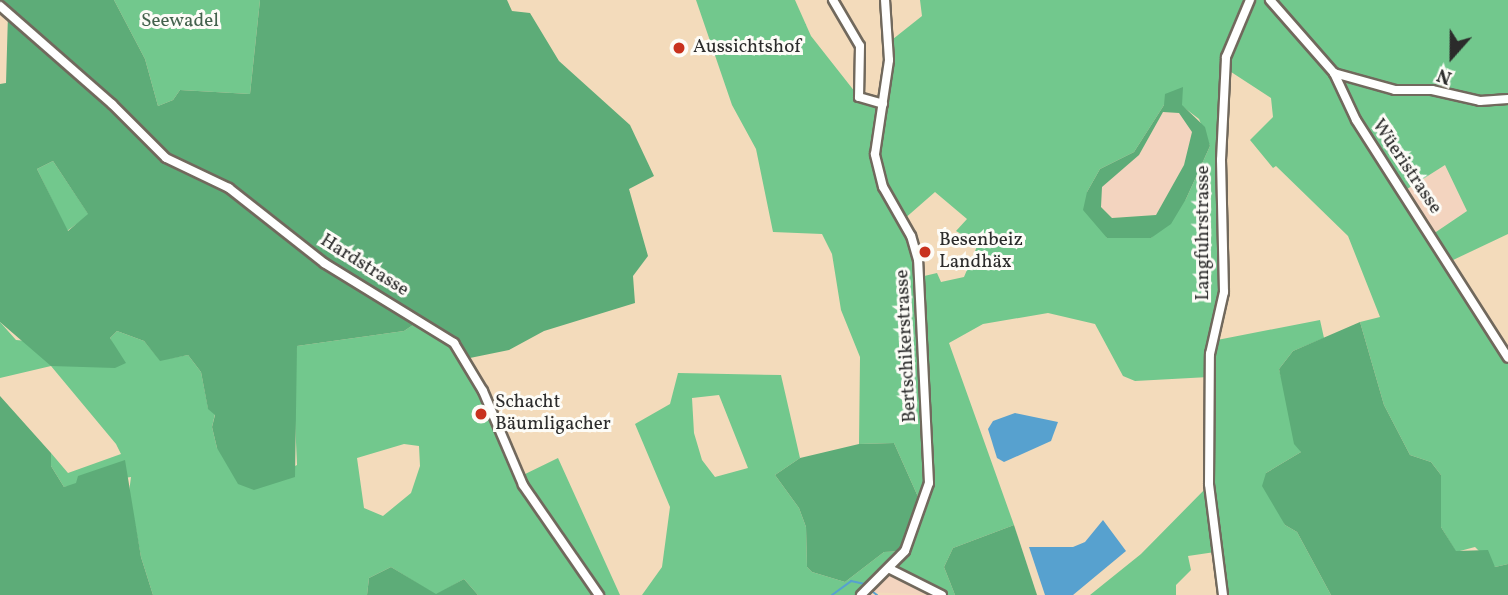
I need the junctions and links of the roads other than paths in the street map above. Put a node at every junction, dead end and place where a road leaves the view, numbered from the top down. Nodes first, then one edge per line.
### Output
1 (833, 0) edge
2 (885, 0) edge
3 (1250, 0) edge
4 (1270, 0) edge
5 (0, 6) edge
6 (1334, 74) junction
7 (1508, 99) edge
8 (883, 104) junction
9 (1508, 358) edge
10 (890, 569) junction
11 (599, 595) edge
12 (861, 595) edge
13 (942, 595) edge
14 (1223, 595) edge

1 - 8 street
2 - 8 street, Bertschikerstrasse
3 - 14 street, Langfuhrstrasse
4 - 6 street, Wüeristrasse
5 - 11 street, Hardstrasse
6 - 7 street
6 - 9 street, Wüeristrasse
8 - 10 street, Bertschikerstrasse
10 - 12 street, Bertschikerstrasse
10 - 13 street

